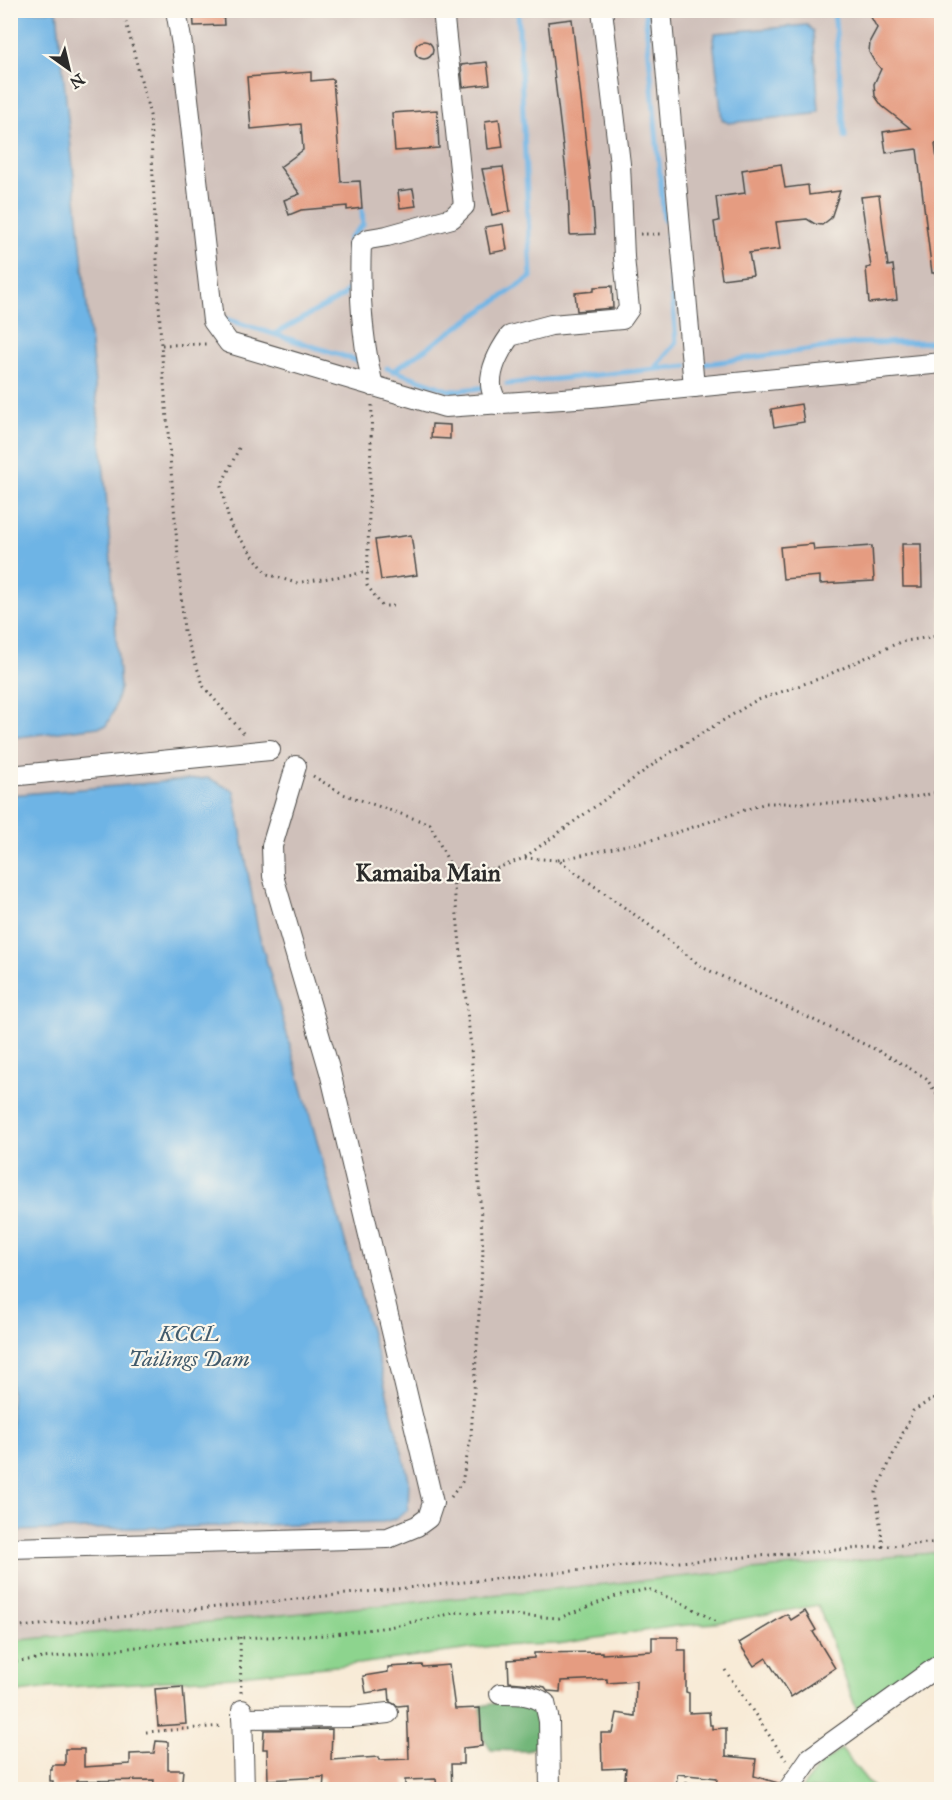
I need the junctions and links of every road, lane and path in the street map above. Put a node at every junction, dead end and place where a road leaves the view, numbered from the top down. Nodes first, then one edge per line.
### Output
1 (123, 10) edge
2 (176, 10) edge
3 (443, 10) edge
4 (602, 10) edge
5 (661, 10) edge
6 (681, 232) junction
7 (623, 235) junction
8 (229, 343) junction
9 (161, 345) junction
10 (942, 363) edge
11 (372, 386) junction
12 (694, 387) junction
13 (497, 404) junction
14 (239, 448) dead end
15 (368, 572) junction
16 (393, 606) dead end
17 (942, 635) edge
18 (244, 734) dead end
19 (270, 750) dead end
20 (296, 766) joint
21 (10, 776) edge
22 (942, 791) edge
23 (524, 858) junction
24 (558, 860) junction
25 (452, 869) junction
26 (942, 1102) edge
27 (942, 1393) edge
28 (433, 1503) junction
29 (942, 1542) edge
30 (10, 1548) edge
31 (883, 1548) junction
32 (715, 1621) dead end
33 (10, 1628) edge
34 (240, 1637) junction
35 (10, 1662) edge
36 (942, 1663) edge
37 (725, 1670) dead end
38 (500, 1694) dead end
39 (388, 1713) dead end
40 (242, 1720) junction
41 (146, 1732) dead end
42 (686, 1775) dead end
43 (793, 1783) edge
44 (244, 1790) edge
45 (550, 1790) edge
46 (687, 1790) edge

1 - 9 path
2 - 8 street
3 - 11 street
4 - 7 street
5 - 6 street
6 - 7 path
6 - 12 street
7 - 13 street
8 - 9 path
8 - 11 street
9 - 18 path
10 - 12 street
11 - 13 street
11 - 15 path
12 - 13 street
14 - 15 path
15 - 16 path
17 - 23 path
19 - 21 street
20 - 25 path
20 - 28 street
22 - 24 path
23 - 24 path
23 - 25 path
24 - 26 path
25 - 28 path
27 - 31 path
28 - 30 street
29 - 31 path
31 - 33 path
32 - 34 path
34 - 35 path
34 - 40 path
36 - 43 street
37 - 43 path
38 - 45 street
39 - 40 street
40 - 41 path
40 - 44 street
42 - 46 path

